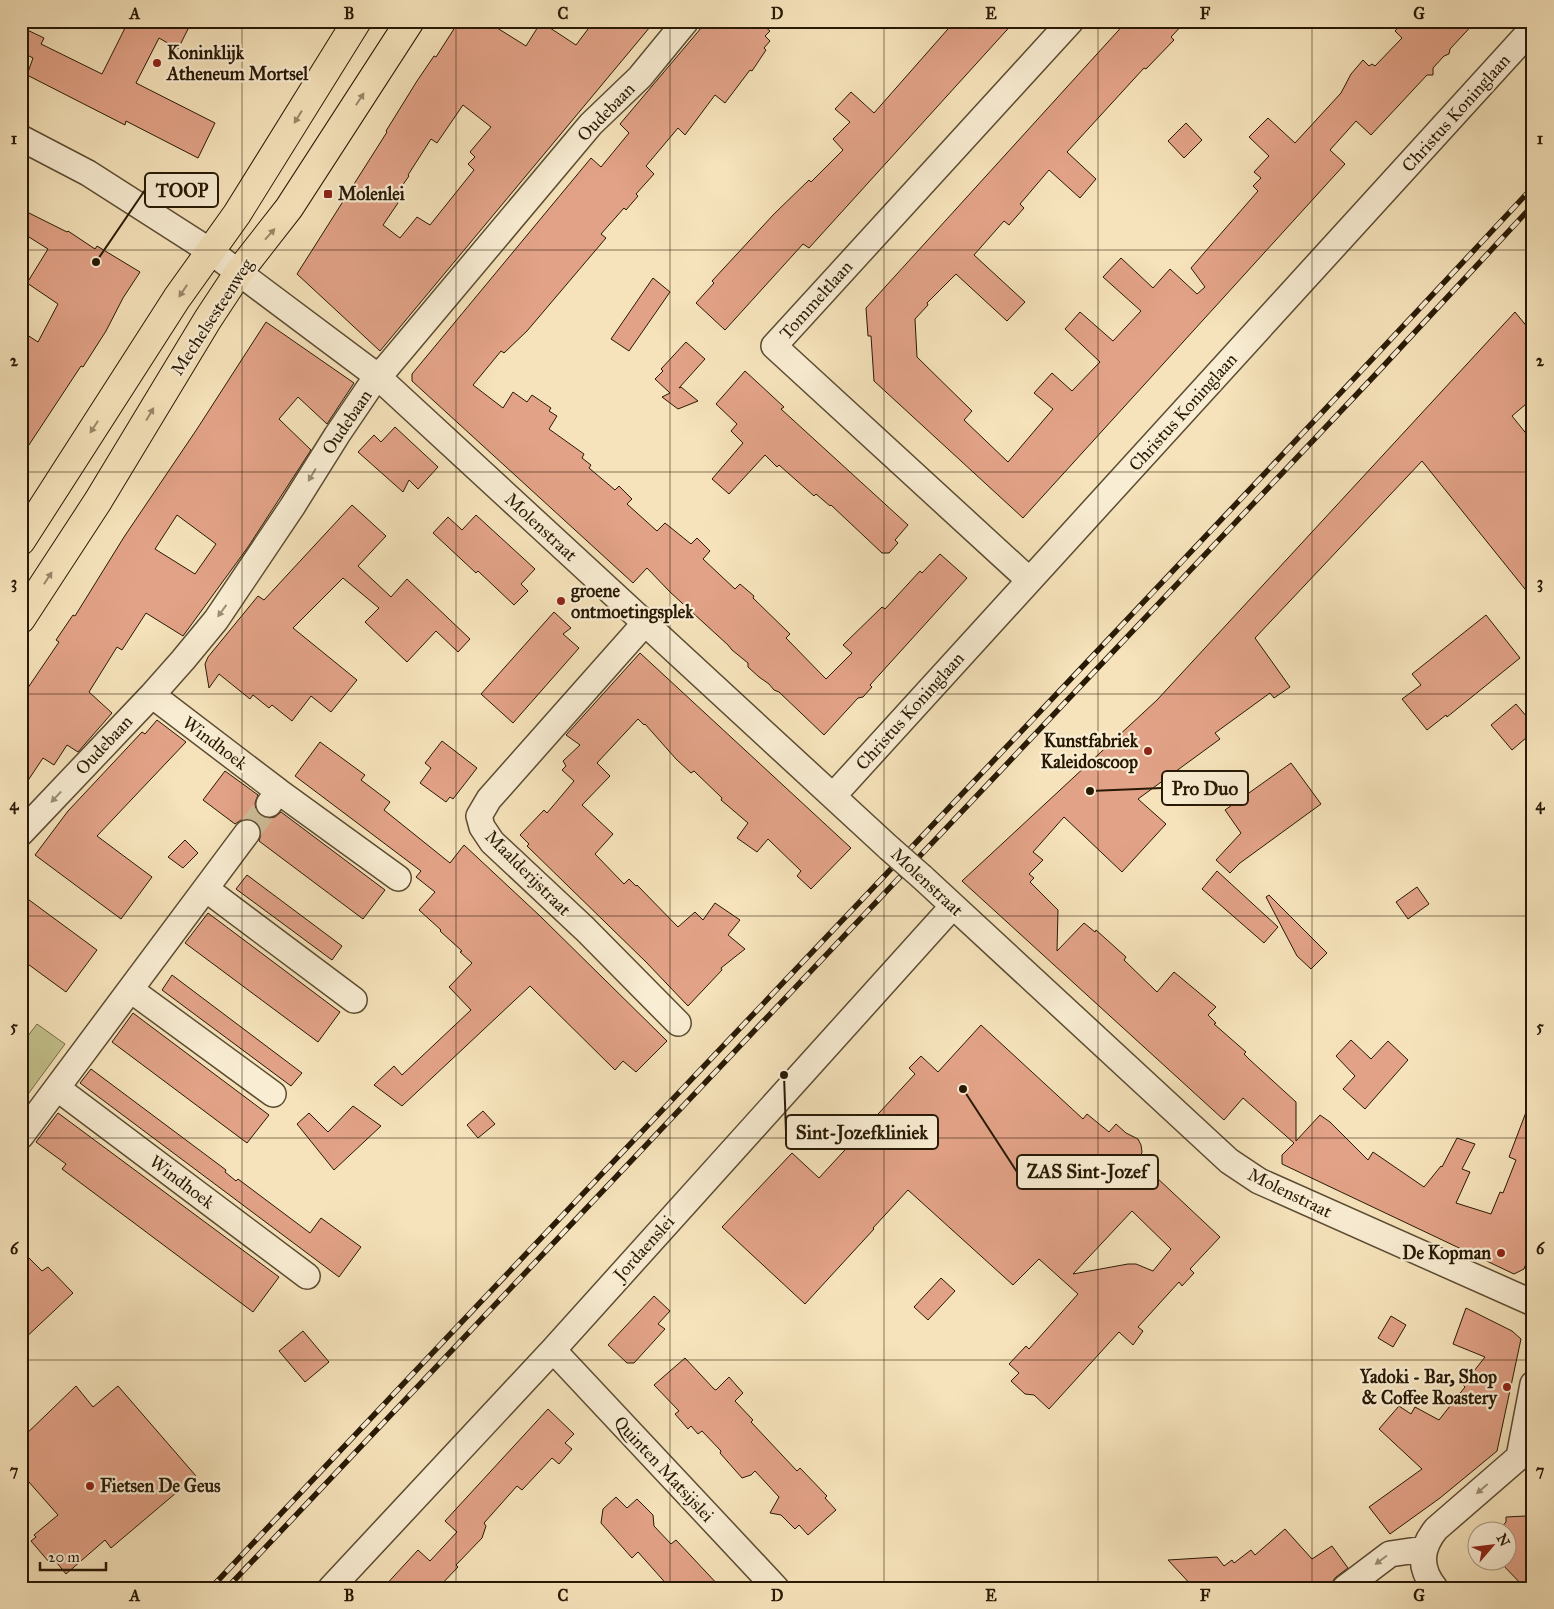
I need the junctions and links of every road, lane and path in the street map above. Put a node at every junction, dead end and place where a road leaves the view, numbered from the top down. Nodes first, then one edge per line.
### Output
1 (357, 21) edge
2 (410, 21) edge
3 (686, 21) edge
4 (1071, 21) edge
5 (1533, 28) edge
6 (21, 138) edge
7 (210, 251) junction
8 (239, 272) junction
9 (378, 376) junction
10 (21, 541) edge
11 (1029, 580) junction
12 (21, 619) edge
13 (645, 623) junction
14 (152, 695) junction
15 (833, 796) junction
16 (21, 833) edge
17 (247, 833) tunnel mouth
18 (398, 878) dead end
19 (206, 889) junction
20 (954, 906) junction
21 (131, 990) junction
22 (354, 1000) dead end
23 (678, 1024) dead end
24 (57, 1088) junction
25 (273, 1094) dead end
26 (21, 1136) edge
27 (307, 1276) dead end
28 (1533, 1303) edge
29 (553, 1350) junction
30 (1533, 1384) edge
31 (1526, 1462) edge
32 (1424, 1549) junction
33 (331, 1588) edge
34 (776, 1588) edge
35 (1345, 1588) edge
36 (1435, 1588) edge

1 -> 7 main road, Mechelsesteenweg
8 -> 2 main road, Mechelsesteenweg
3 - 9 street, Oudebaan
4 - 11 street, Tommeltlaan
5 - 11 street, Christus Koninglaan
6 - 7 street, Molenstraat
7 - 8 street, Molenstraat
7 -> 10 main road, Mechelsesteenweg
8 - 9 street, Molenstraat
12 -> 8 main road, Mechelsesteenweg
9 - 13 street, Molenstraat
9 -> 14 street, Oudebaan
11 - 15 street, Christus Koninglaan
13 - 15 street, Molenstraat
13 - 23 street, Maalderijstraat
14 -> 16 street, Oudebaan
14 - 18 street, Windhoek
15 - 20 street, Molenstraat, bridge
17 - 19 street
19 - 21 street
19 - 22 street
20 - 28 street, Molenstraat
20 - 29 street, Jordaenslei
21 - 24 street
21 - 25 street
24 - 26 street
24 - 27 street, Windhoek
29 - 33 street, Jordaenslei
29 - 34 street, Quinten Matsijslei
30 - 31 street
31 -> 32 street
32 -> 35 street
32 - 36 street

